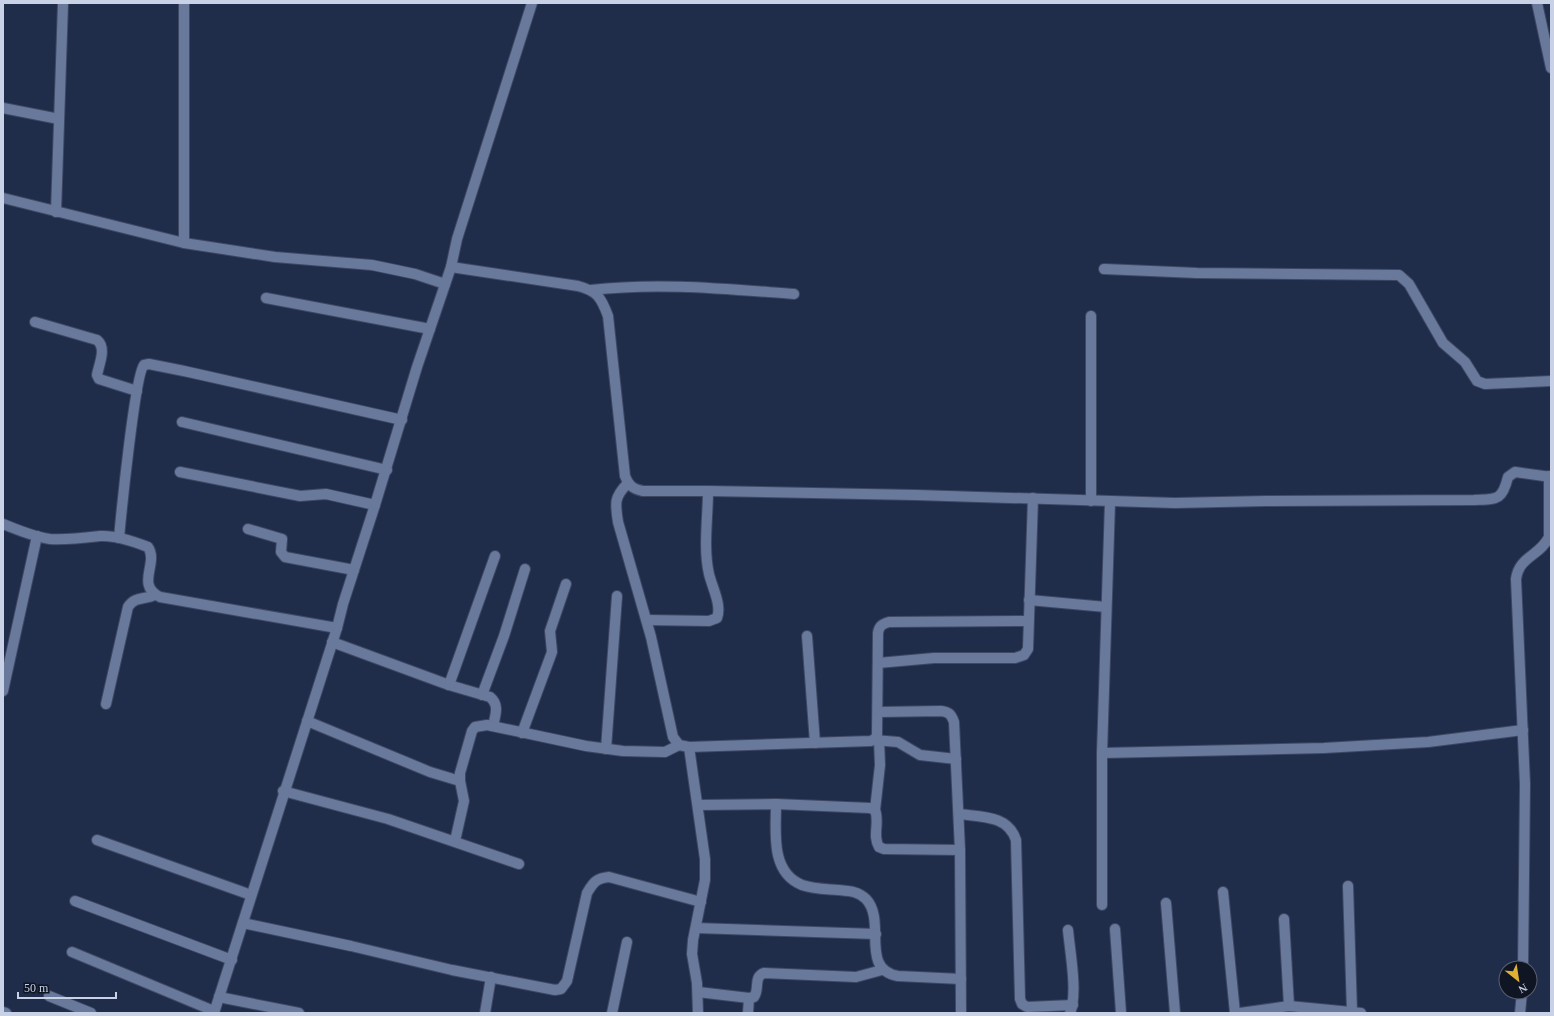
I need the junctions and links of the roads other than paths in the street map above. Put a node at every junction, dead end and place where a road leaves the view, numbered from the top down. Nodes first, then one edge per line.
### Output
1 (63, 3) edge
2 (184, 3) edge
3 (532, 3) edge
4 (1537, 3) edge
5 (1551, 68) edge
6 (3, 108) edge
7 (59, 119) junction
8 (3, 198) edge
9 (56, 212) junction
10 (184, 243) junction
11 (451, 267) junction
12 (1104, 269) dead end
13 (446, 284) junction
14 (591, 290) junction
15 (794, 294) dead end
16 (266, 298) dead end
17 (1092, 316) dead end
18 (35, 322) dead end
19 (430, 330) junction
20 (1551, 381) edge
21 (137, 391) junction
22 (402, 420) junction
23 (182, 422) dead end
24 (386, 470) junction
25 (180, 472) dead end
26 (1550, 476) edge
27 (628, 483) junction
28 (708, 491) junction
29 (1033, 498) junction
30 (1091, 501) junction
31 (1110, 502) junction
32 (375, 505) junction
33 (3, 524) edge
34 (248, 528) dead end
35 (37, 536) junction
36 (119, 538) junction
37 (495, 556) dead end
38 (525, 569) dead end
39 (354, 570) junction
40 (566, 584) dead end
41 (155, 595) junction
42 (617, 596) dead end
43 (1029, 600) junction
44 (1106, 606) junction
45 (646, 620) junction
46 (1028, 621) junction
47 (337, 628) junction
48 (807, 636) dead end
49 (332, 642) junction
50 (878, 663) junction
51 (449, 685) junction
52 (3, 691) edge
53 (482, 695) junction
54 (106, 704) dead end
55 (878, 712) junction
56 (307, 721) junction
57 (493, 726) junction
58 (1523, 730) junction
59 (522, 733) junction
60 (877, 740) junction
61 (815, 743) junction
62 (684, 746) junction
63 (606, 749) junction
64 (1102, 753) junction
65 (956, 760) junction
66 (460, 781) junction
67 (284, 791) junction
68 (776, 804) junction
69 (698, 805) junction
70 (875, 810) junction
71 (959, 814) junction
72 (97, 840) dead end
73 (455, 841) junction
74 (960, 850) junction
75 (519, 864) dead end
76 (1348, 886) dead end
77 (1223, 892) dead end
78 (251, 896) junction
79 (75, 902) dead end
80 (701, 902) junction
81 (1166, 903) dead end
82 (1102, 905) dead end
83 (1284, 919) dead end
84 (243, 923) junction
85 (696, 928) junction
86 (1115, 929) dead end
87 (1068, 930) dead end
88 (876, 934) junction
89 (627, 942) dead end
90 (72, 952) dead end
91 (232, 960) junction
92 (1523, 960) edge
93 (882, 970) junction
94 (491, 977) junction
95 (961, 979) junction
96 (698, 992) junction
97 (49, 996) dead end
98 (219, 997) junction
99 (749, 998) junction
100 (1521, 1000) edge
101 (1289, 1006) junction
102 (1072, 1009) edge
103 (1331, 1011) edge
104 (3, 1012) edge
105 (214, 1012) edge
106 (1356, 1012) edge
107 (6, 1013) edge
108 (91, 1013) edge
109 (299, 1013) edge
110 (484, 1013) edge
111 (612, 1013) edge
112 (698, 1013) edge
113 (748, 1013) edge
114 (961, 1013) edge
115 (1121, 1013) edge
116 (1175, 1013) edge
117 (1235, 1013) edge
118 (1240, 1013) edge
119 (1520, 1013) edge

1 - 7 street
2 - 10 street
3 - 11 street
4 - 5 street
6 - 7 street
7 - 9 street
8 - 9 street
9 - 10 street
10 - 13 street
11 - 13 street
11 - 14 street
12 - 20 street
13 - 19 street
14 - 15 street
14 - 27 street
16 - 19 street
17 - 30 street
18 - 21 street
19 - 22 street
21 - 22 street
21 - 36 street
22 - 24 street
23 - 24 street
24 - 32 street
25 - 32 street
26 - 31 street
26 - 58 street
27 - 28 street
27 - 45 street
28 - 29 street
28 - 45 street
29 - 30 street
29 - 43 street
30 - 31 street
31 - 44 street
32 - 39 street
33 - 35 street
34 - 39 street
35 - 36 street
35 - 52 street
36 - 41 street
37 - 51 street
38 - 53 street
39 - 47 street
40 - 59 street
41 - 47 street
41 - 54 street
42 - 63 street
43 - 44 street
43 - 46 street
44 - 64 street
45 - 62 street
46 - 50 street
46 - 50 street
47 - 49 street
48 - 61 street
49 - 51 street
49 - 56 street
50 - 55 street
51 - 53 street
53 - 57 street
55 - 60 street
55 - 65 street
56 - 66 street
56 - 67 street
57 - 59 street
57 - 66 street
58 - 64 street
58 - 92 street
59 - 63 street
60 - 61 street
60 - 65 street
60 - 70 street
61 - 62 street
62 - 63 street
62 - 69 street
64 - 82 street
65 - 71 street
66 - 73 street
67 - 73 street
67 - 78 street
68 - 69 street
68 - 70 street
68 - 88 street
69 - 80 street
70 - 74 street
71 - 74 street
71 - 102 street
72 - 78 street
73 - 75 street
74 - 95 street
76 - 106 street
77 - 117 street
78 - 84 street
79 - 91 street
80 - 85 street
80 - 94 street
81 - 116 street
83 - 101 street
84 - 91 street
84 - 94 street
85 - 88 street
85 - 96 street
86 - 115 street
87 - 102 street
88 - 93 street
89 - 111 street
90 - 105 street
91 - 98 street
93 - 95 street
93 - 99 street
94 - 110 street
95 - 114 street
96 - 99 street
96 - 112 street
97 - 108 street
98 - 105 street
98 - 109 street
99 - 113 street
100 - 119 street
101 - 103 street
101 - 118 street
103 - 106 street
104 - 107 street

